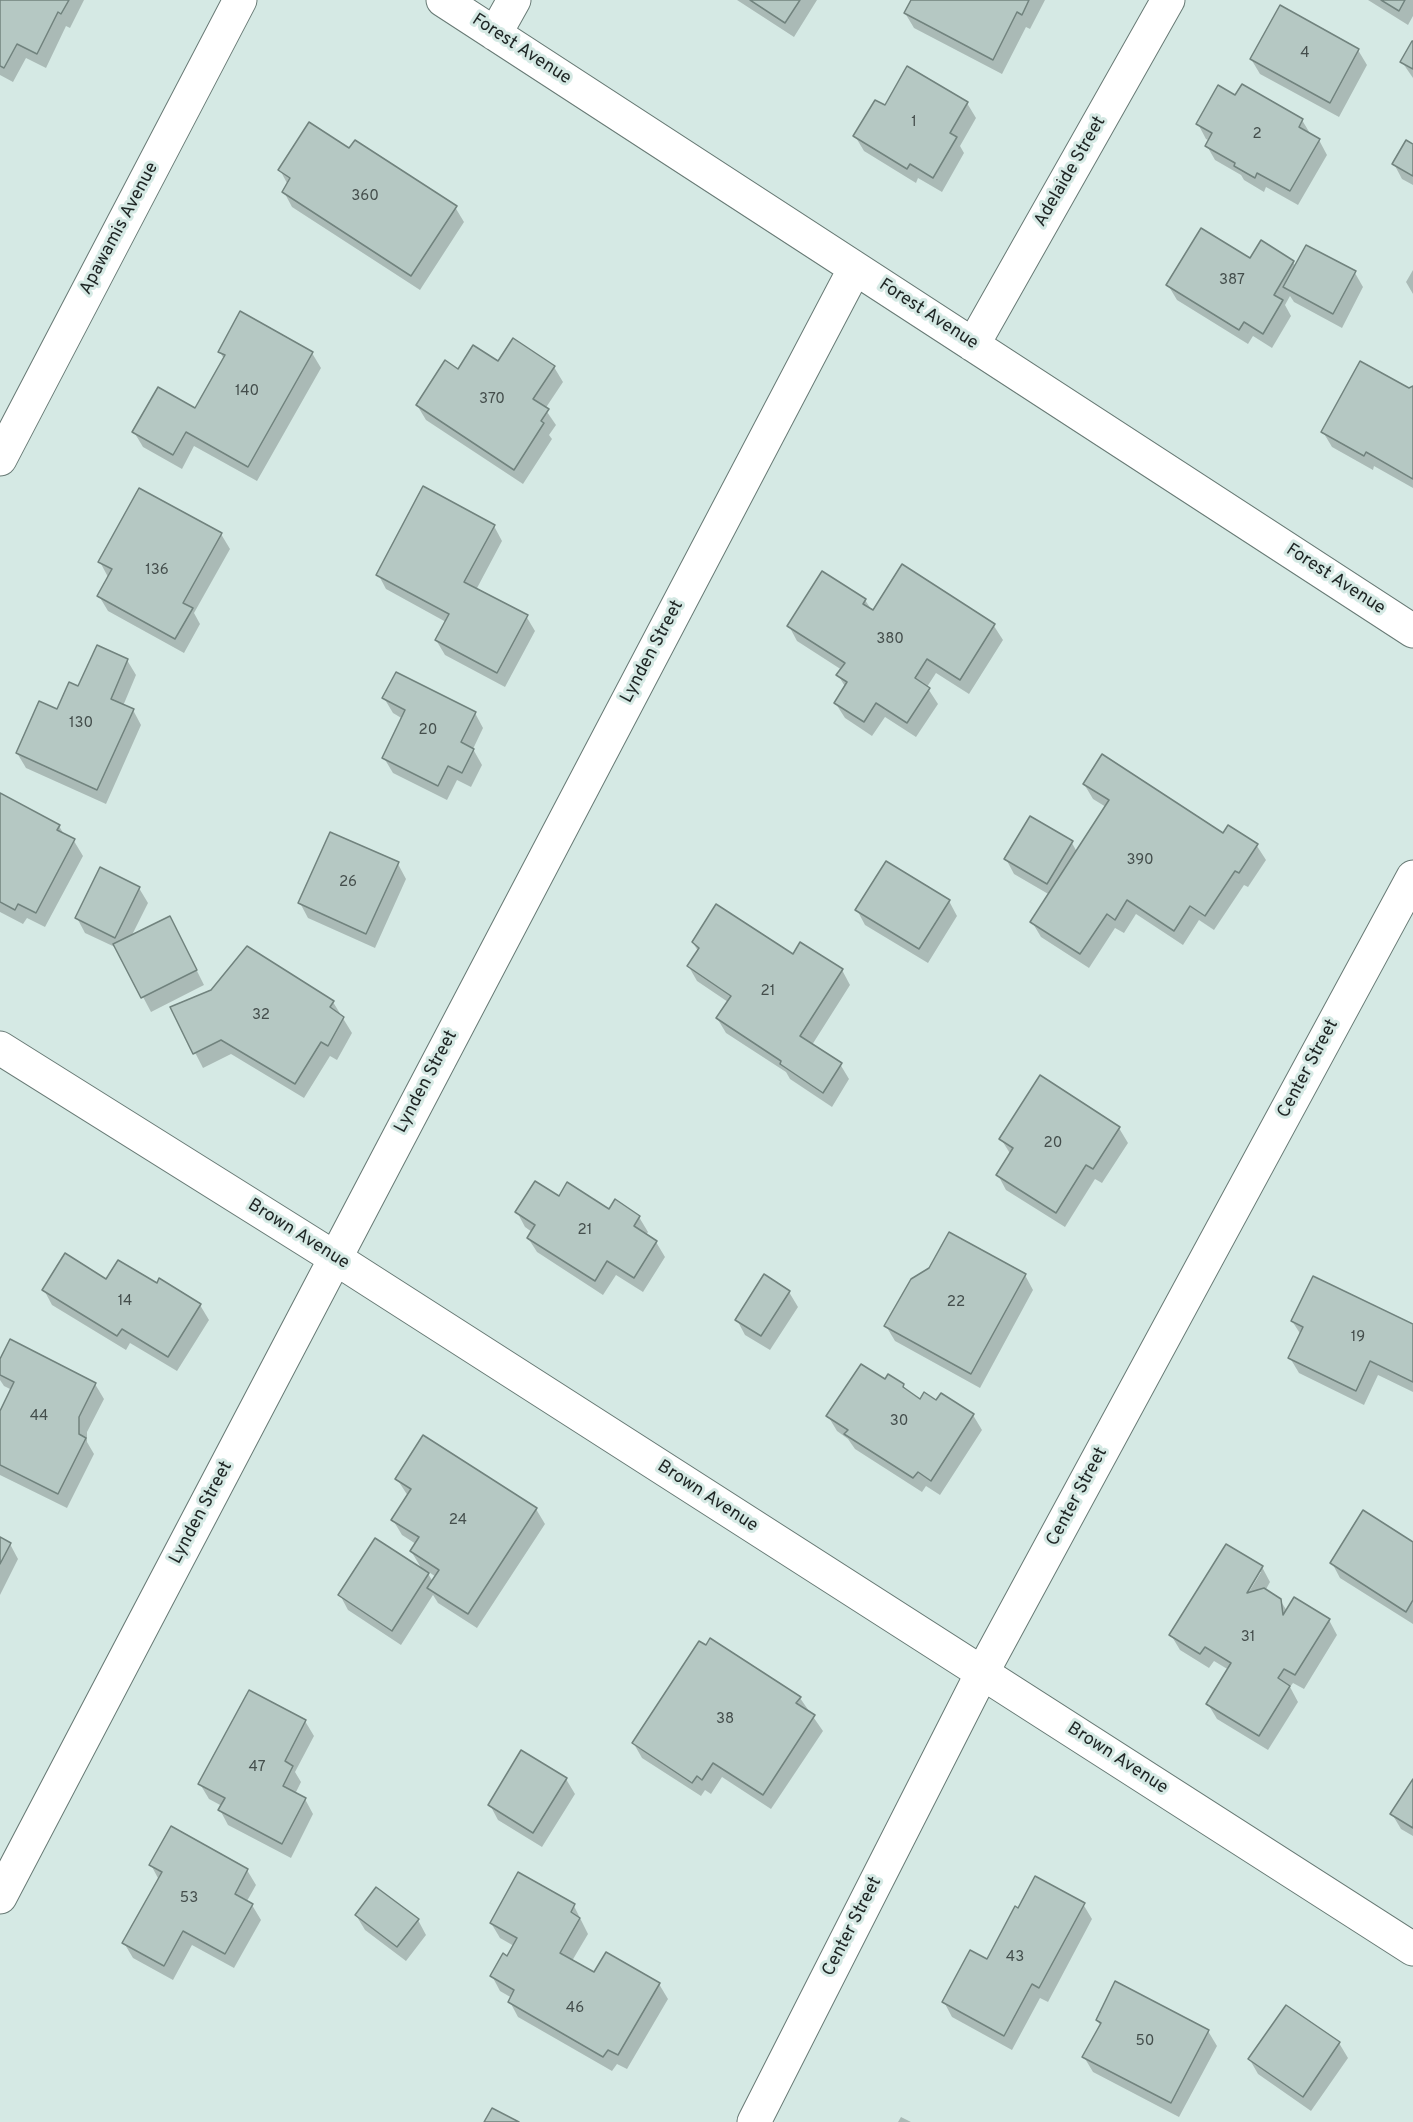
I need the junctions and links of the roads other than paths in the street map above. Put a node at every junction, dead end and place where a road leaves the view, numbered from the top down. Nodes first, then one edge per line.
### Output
1 (240, 0) edge
2 (443, 0) edge
3 (514, 0) edge
4 (1168, 0) edge
5 (495, 34) junction
6 (855, 268) junction
7 (973, 345) junction
8 (0, 459) edge
9 (1413, 631) edge
10 (1413, 877) edge
11 (0, 1048) edge
12 (335, 1258) junction
13 (982, 1673) junction
14 (0, 1897) edge
15 (1413, 1949) edge
16 (754, 2122) edge

1 - 8 street, Apawamis Avenue
2 - 5 street, Forest Avenue
3 - 5 street
4 - 7 street, Adelaide Street
5 - 6 street, Forest Avenue
6 - 7 street, Forest Avenue
6 - 12 street, Lynden Street
7 - 9 street, Forest Avenue
10 - 13 street, Center Street
11 - 12 street, Brown Avenue
12 - 13 street, Brown Avenue
12 - 14 street, Lynden Street
13 - 15 street, Brown Avenue
13 - 16 street, Center Street

